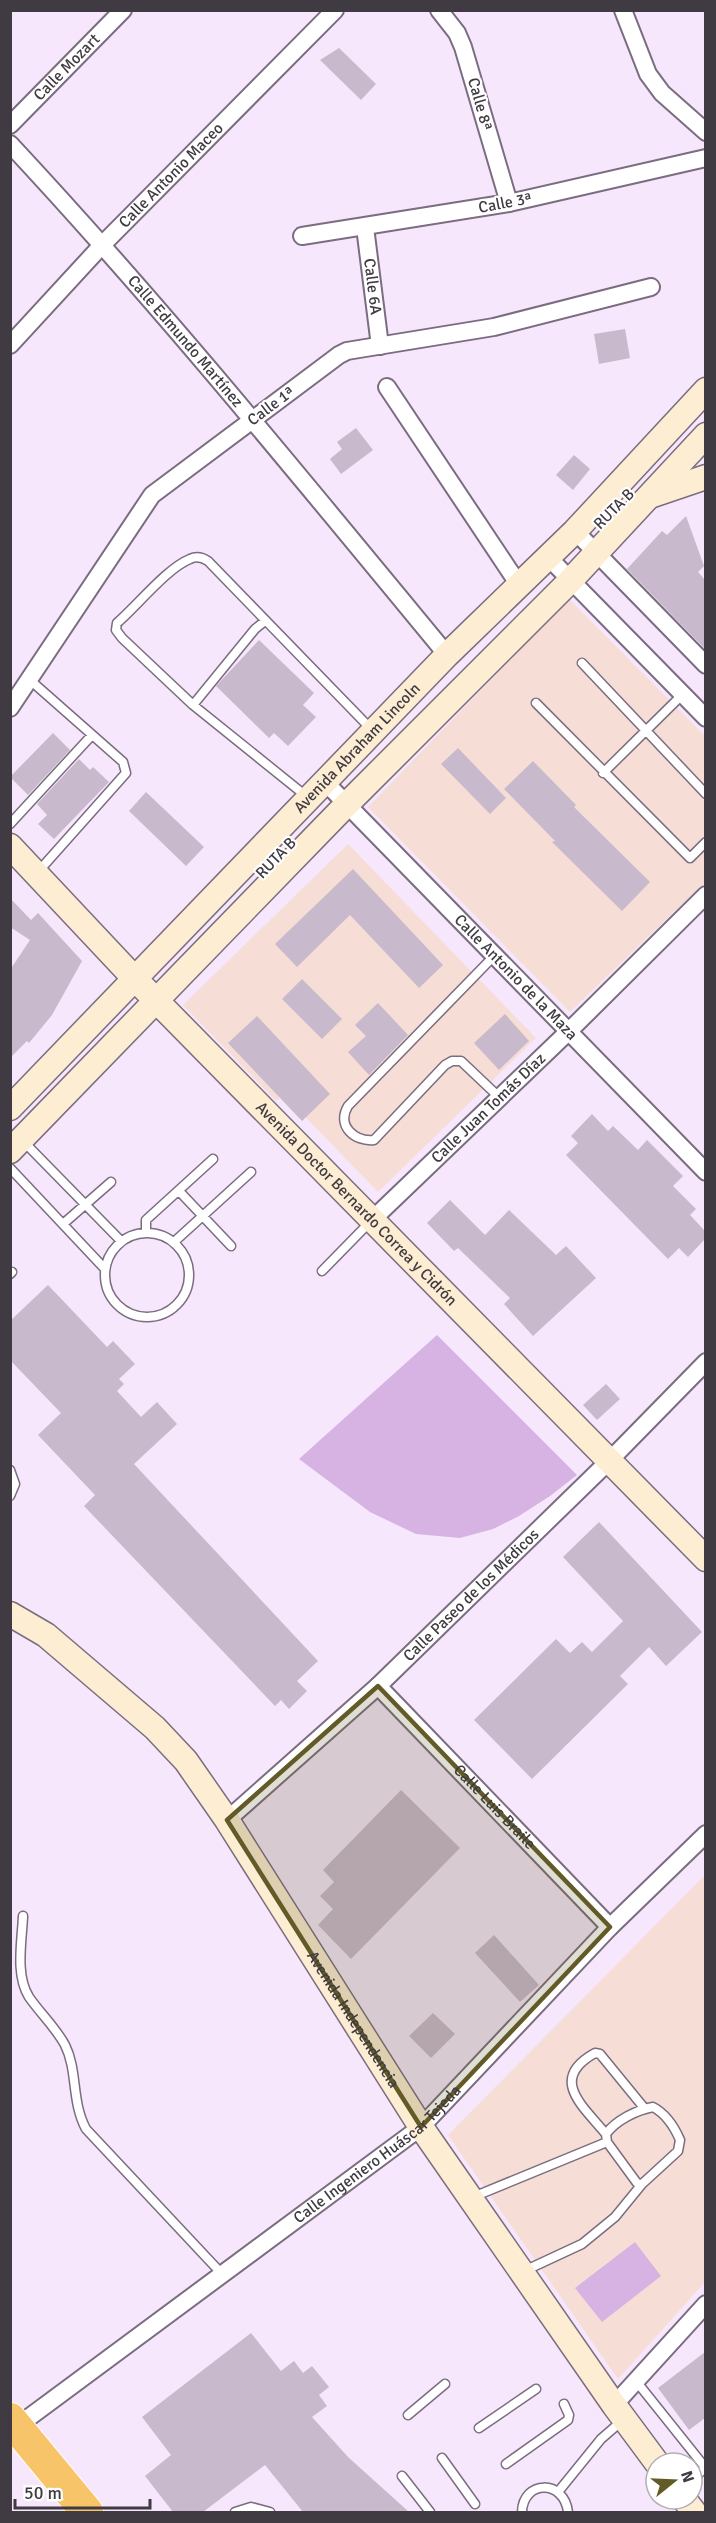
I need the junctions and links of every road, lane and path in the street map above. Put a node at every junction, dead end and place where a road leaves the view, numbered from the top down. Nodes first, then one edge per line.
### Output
1 (123, 10) edge
2 (335, 10) edge
3 (439, 10) edge
4 (623, 10) edge
5 (10, 125) edge
6 (705, 132) edge
7 (10, 144) edge
8 (705, 158) edge
9 (509, 203) junction
10 (365, 227) junction
11 (302, 236) dead end
12 (103, 244) junction
13 (651, 287) dead end
14 (10, 345) edge
15 (380, 346) junction
16 (387, 387) dead end
17 (705, 390) edge
18 (253, 420) junction
19 (705, 435) edge
20 (705, 477) edge
21 (705, 483) edge
22 (645, 498) junction
23 (575, 531) junction
24 (596, 554) junction
25 (548, 557) junction
26 (570, 581) junction
27 (519, 585) junction
28 (265, 621) junction
29 (447, 655) junction
30 (582, 663) dead end
31 (705, 665) edge
32 (30, 680) junction
33 (683, 694) junction
34 (536, 703) dead end
35 (194, 705) junction
36 (10, 708) edge
37 (705, 718) edge
38 (646, 730) junction
39 (373, 732) junction
40 (92, 735) junction
41 (603, 773) junction
42 (317, 790) junction
43 (705, 794) edge
44 (346, 805) junction
45 (10, 824) edge
46 (705, 842) edge
47 (10, 846) edge
48 (36, 873) junction
49 (705, 895) edge
50 (495, 955) junction
51 (135, 979) junction
52 (156, 1000) junction
53 (569, 1031) junction
54 (500, 1097) junction
55 (10, 1108) edge
56 (14, 1148) edge
57 (213, 1159) dead end
58 (10, 1168) edge
59 (251, 1172) dead end
60 (705, 1172) edge
61 (111, 1182) dead end
62 (179, 1191) junction
63 (85, 1206) junction
64 (203, 1217) junction
65 (373, 1219) junction
66 (63, 1224) junction
67 (146, 1233) junction
68 (121, 1241) junction
69 (174, 1242) junction
70 (231, 1246) dead end
71 (105, 1269) junction
72 (322, 1271) dead end
73 (705, 1362) edge
74 (610, 1460) junction
75 (10, 1470) edge
76 (10, 1496) edge
77 (705, 1559) edge
78 (10, 1614) edge
79 (378, 1686) junction
80 (227, 1820) junction
81 (705, 1834) edge
82 (23, 1916) dead end
83 (610, 1927) junction
84 (645, 2109) junction
85 (421, 2127) junction
86 (607, 2138) junction
87 (642, 2184) junction
88 (470, 2198) junction
89 (521, 2272) junction
90 (222, 2274) junction
91 (705, 2304) edge
92 (635, 2380) junction
93 (446, 2384) dead end
94 (536, 2389) dead end
95 (564, 2404) dead end
96 (619, 2412) junction
97 (408, 2415) dead end
98 (479, 2428) dead end
99 (12, 2432) edge
100 (648, 2451) edge
101 (442, 2458) dead end
102 (506, 2464) dead end
103 (705, 2467) edge
104 (402, 2476) dead end
105 (558, 2492) junction
106 (475, 2505) dead end
107 (63, 2512) edge
108 (87, 2512) edge
109 (235, 2512) edge
110 (270, 2512) edge
111 (430, 2512) edge
112 (522, 2512) edge
113 (568, 2512) edge

1 - 5 street, Calle Mozart
2 - 12 street, Calle Antonio Maceo
3 - 9 street, Calle 8ª
4 - 6 street
7 - 12 street, Calle Edmundo Martínez
8 - 9 street, Calle 3ª
9 - 10 street, Calle 3ª
10 - 11 street, Calle 3ª
10 - 15 street, Calle 6A
12 - 14 street, Calle Antonio Maceo
12 - 18 street, Calle Edmundo Martínez
13 - 15 street, Calle 1ª
15 - 18 street, Calle 1ª
16 - 27 street
17 - 23 main road, Avenida Abraham Lincoln
18 - 29 street, Calle Edmundo Martínez
18 - 32 street, Calle 1ª
19 - 22 main road, Avenida Abraham Lincoln
20 - 22 main road
21 - 22 lane, RUTA B
22 - 24 main road, Avenida Abraham Lincoln
22 - 56 lane, RUTA B
23 - 24 street
23 - 25 main road, Avenida Abraham Lincoln
24 - 26 main road, Avenida Abraham Lincoln
24 - 31 street
25 - 26 street
25 - 27 main road, Avenida Abraham Lincoln
26 - 33 street
26 - 44 main road, Avenida Abraham Lincoln
27 - 29 main road, Avenida Abraham Lincoln
28 - 35 lane
28 - 35 lane
28 - 39 lane
29 - 39 main road, Avenida Abraham Lincoln
30 - 38 lane
32 - 36 street, Calle 1ª
32 - 40 lane
33 - 37 street
33 - 38 lane
34 - 41 lane
35 - 42 lane
38 - 41 lane
38 - 43 lane
39 - 42 main road, Avenida Abraham Lincoln
40 - 45 lane
40 - 48 lane
41 - 46 lane
42 - 44 street, Calle Antonio de la Maza
42 - 51 main road, Avenida Abraham Lincoln
44 - 50 street, Calle Antonio de la Maza
44 - 52 main road, Avenida Abraham Lincoln
47 - 48 main road, Avenida Doctor Bernardo Correa y Cidrón
48 - 51 main road, Avenida Doctor Bernardo Correa y Cidrón
49 - 53 street, Calle Juan Tomás Díaz
50 - 53 street, Calle Antonio de la Maza
50 - 54 lane
51 - 52 main road, Avenida Doctor Bernardo Correa y Cidrón
51 - 55 main road, Avenida Abraham Lincoln
52 - 56 main road, Avenida Abraham Lincoln
52 - 65 main road, Avenida Doctor Bernardo Correa y Cidrón
53 - 54 street, Calle Juan Tomás Díaz
53 - 60 street, Calle Antonio de la Maza
54 - 65 street, Calle Juan Tomás Díaz
56 - 63 lane
57 - 62 lane
58 - 66 lane
59 - 64 lane
61 - 63 lane
62 - 64 lane
62 - 67 lane
63 - 66 lane
63 - 68 lane
64 - 69 lane
64 - 70 lane
65 - 72 lane
65 - 74 main road, Avenida Doctor Bernardo Correa y Cidrón
66 - 71 lane
67 - 68 lane
67 - 69 lane
68 - 71 lane
69 - 71 lane
73 - 74 street, Calle Paseo de los Médicos
74 - 77 main road, Avenida Doctor Bernardo Correa y Cidrón
74 - 79 street, Calle Paseo de los Médicos
75 - 76 lane
78 - 80 main road, Avenida Independencia
79 - 80 street, Calle Paseo de los Médicos
79 - 83 street, Calle Luis Braile
80 - 85 main road, Avenida Independencia
81 - 83 street, Calle Ingeniero Huáscar Tejeda
82 - 90 lane
83 - 85 street, Calle Ingeniero Huáscar Tejeda
84 - 86 lane
84 - 86 lane
84 - 87 lane
85 - 88 main road, Avenida Independencia
85 - 90 street, Calle Ingeniero Huáscar Tejeda
86 - 87 lane
86 - 88 lane
87 - 89 lane
88 - 89 main road, Avenida Independencia
89 - 96 main road, Avenida Independencia
90 - 99 street, Calle Ingeniero Huáscar Tejeda
91 - 92 street
92 - 96 street
92 - 103 lane
93 - 97 lane
94 - 98 lane
95 - 102 lane
96 - 100 main road, Avenida Independencia
96 - 105 lane
99 - 107 highway
99 - 108 highway
101 - 106 lane
104 - 111 lane
105 - 112 lane
105 - 113 lane
109 - 110 lane

